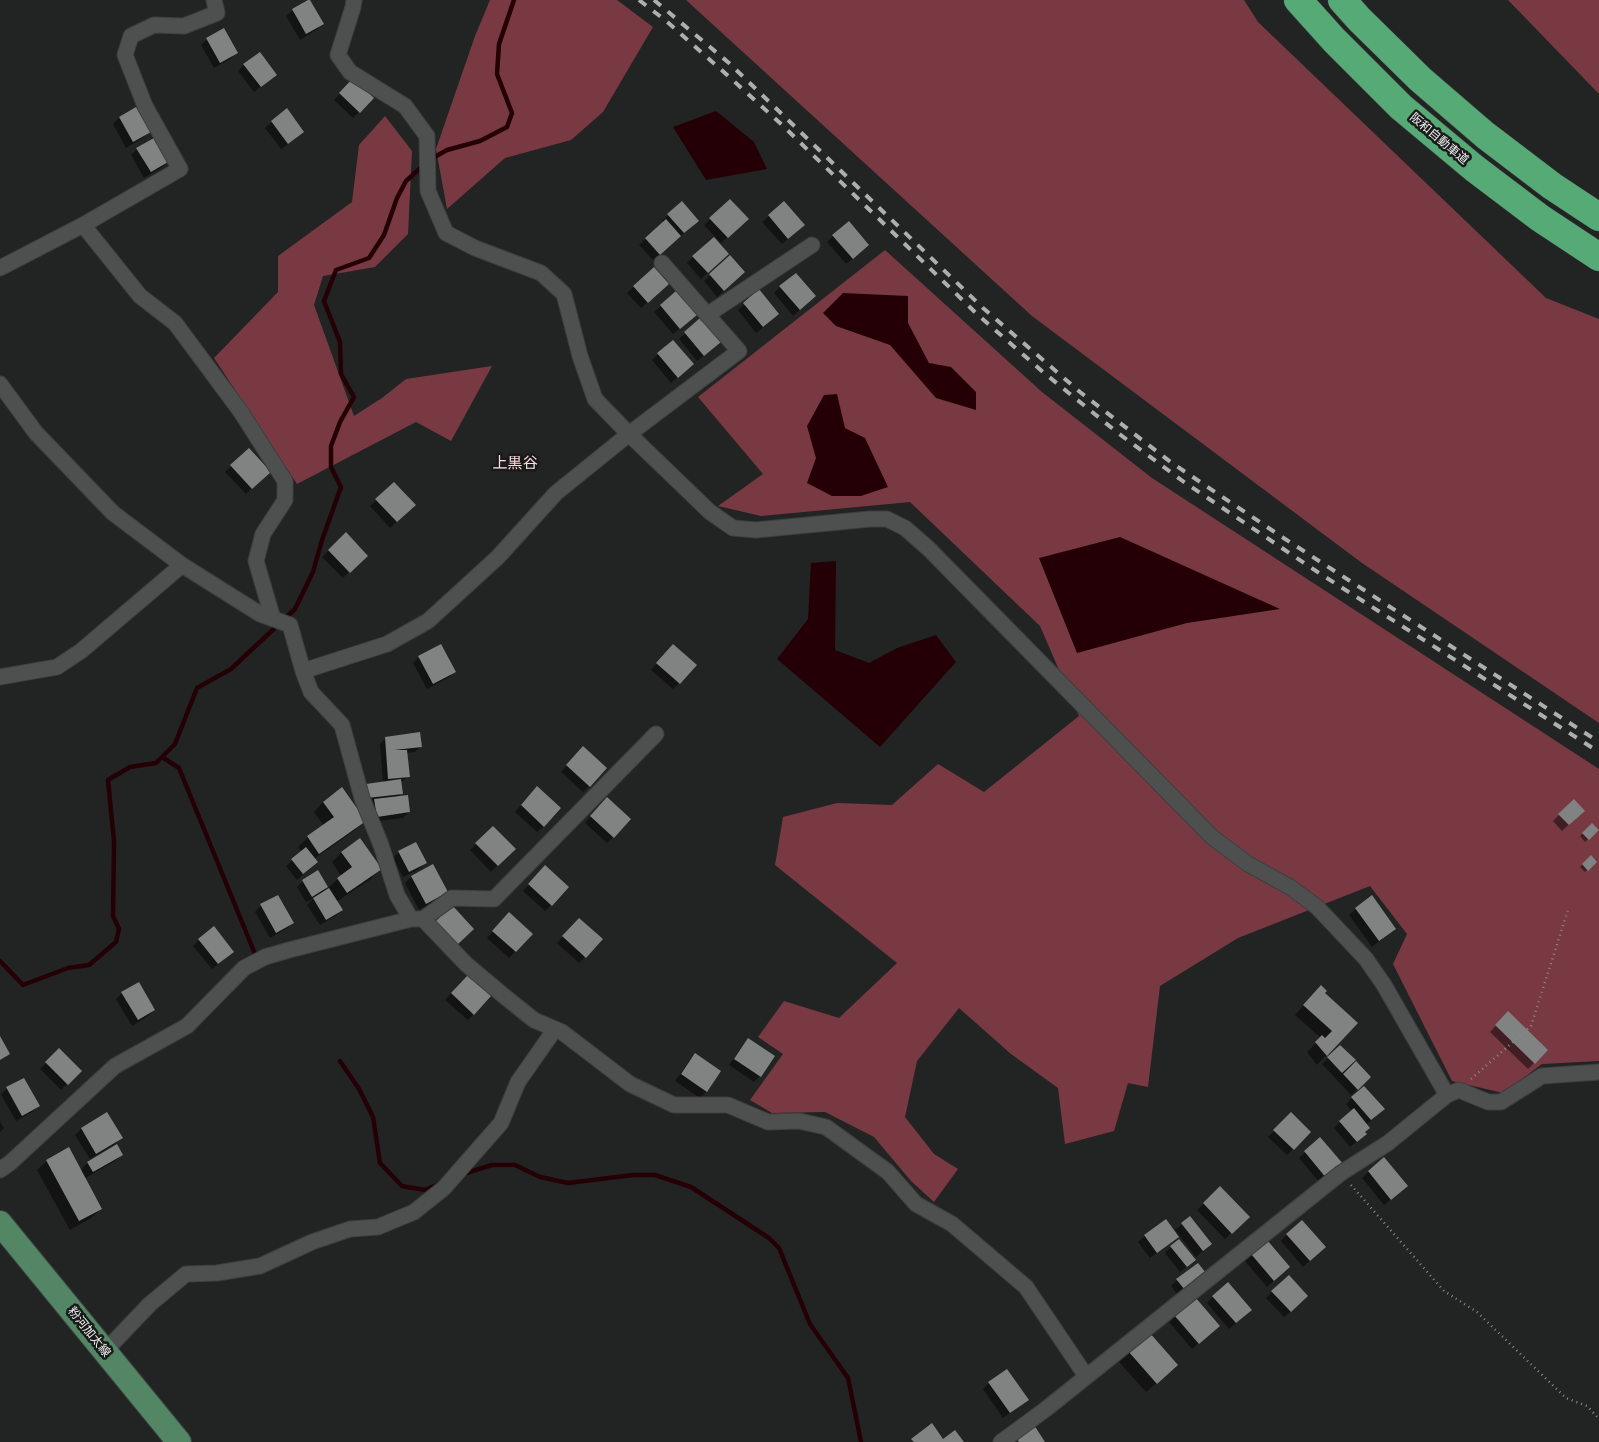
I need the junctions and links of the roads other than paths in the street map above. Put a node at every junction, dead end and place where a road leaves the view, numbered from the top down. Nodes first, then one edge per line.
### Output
1 (214, 0) edge
2 (354, 0) edge
3 (1298, 0) edge
4 (1342, 0) edge
5 (1599, 217) edge
6 (83, 225) junction
7 (812, 245) dead end
8 (1599, 257) edge
9 (662, 263) dead end
10 (0, 268) edge
11 (708, 315) junction
12 (0, 384) edge
13 (628, 434) junction
14 (182, 565) junction
15 (273, 619) junction
16 (303, 672) junction
17 (0, 677) edge
18 (656, 734) dead end
19 (417, 919) junction
20 (555, 1029) junction
21 (1599, 1072) edge
22 (1453, 1092) junction
23 (0, 1170) edge
24 (0, 1223) edge
25 (105, 1351) junction
26 (1086, 1376) junction
27 (179, 1442) edge
28 (1001, 1442) edge

1 - 6 street
2 - 13 street
3 - 8 highway, 阪和自動車道
4 - 5 highway
6 - 10 street
6 - 15 street
7 - 11 street
9 - 11 street
11 - 13 street
12 - 14 street
13 - 16 street
13 - 22 street
14 - 15 street
14 - 17 street
15 - 16 street
16 - 19 street
18 - 19 street
19 - 20 street
19 - 23 street
20 - 25 street
20 - 26 street
21 - 22 street
22 - 26 street
24 - 25 main road, 粉河加太線
25 - 27 main road, 粉河加太線
26 - 28 street

